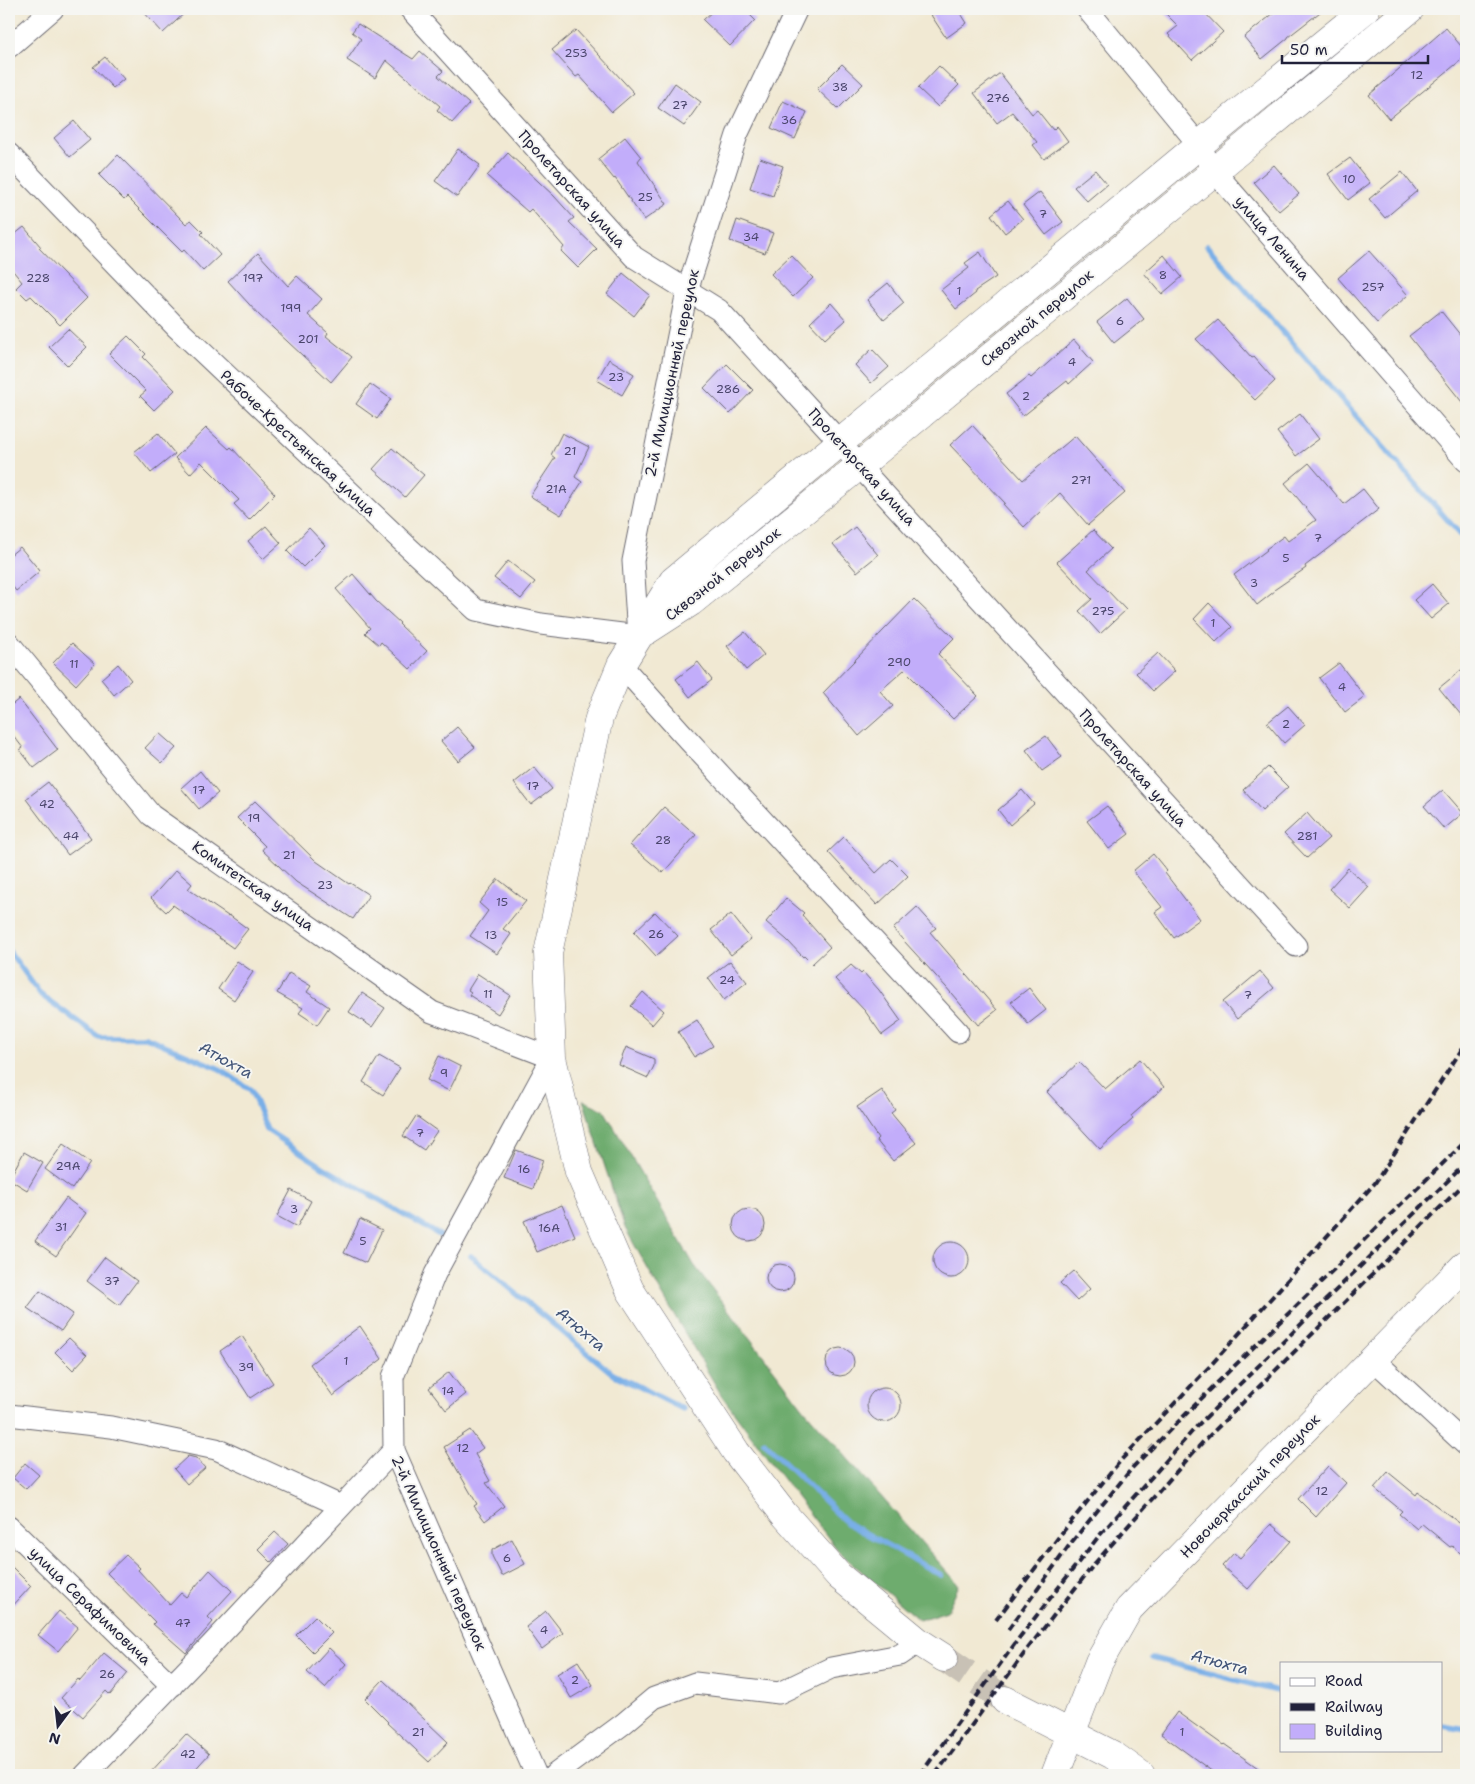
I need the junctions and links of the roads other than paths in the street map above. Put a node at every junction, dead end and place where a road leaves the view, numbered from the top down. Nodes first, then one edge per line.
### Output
1 (53, 9) edge
2 (410, 9) edge
3 (797, 9) edge
4 (1087, 9) edge
5 (1366, 9) edge
6 (1410, 9) edge
7 (9, 48) edge
8 (1199, 145) junction
9 (9, 154) edge
10 (1214, 171) junction
11 (687, 291) junction
12 (841, 443) junction
13 (1466, 461) edge
14 (859, 466) junction
15 (638, 636) junction
16 (9, 643) edge
17 (621, 665) junction
18 (1296, 946) dead end
19 (958, 1032) dead end
20 (552, 1058) junction
21 (1466, 1264) edge
22 (1374, 1360) junction
23 (9, 1415) edge
24 (1466, 1445) edge
25 (394, 1450) junction
26 (341, 1506) junction
27 (9, 1527) edge
28 (919, 1642) junction
29 (944, 1658) tunnel mouth
30 (172, 1686) junction
31 (1005, 1700) tunnel mouth
32 (1071, 1733) junction
33 (85, 1775) edge
34 (536, 1775) edge
35 (554, 1775) edge
36 (1055, 1775) edge
37 (1141, 1775) edge

1 - 7 street
2 - 11 street, Пролетарская улица
3 - 11 street, 2-й Милиционный переулок
4 - 8 street, улица Ленина
5 - 8 street, Сквозной переулок
6 - 10 street, Сквозной переулок
8 - 10 street, улица Ленина
8 - 12 street, Сквозной переулок
9 - 15 street, Рабоче-Крестьянская улица
10 - 13 street, улица Ленина
10 - 14 street, Сквозной переулок
11 - 12 street, Пролетарская улица
11 - 15 street, 2-й Милиционный переулок
12 - 14 street, Пролетарская улица
12 - 15 street, Сквозной переулок
14 - 15 street, Сквозной переулок
14 - 18 street, Пролетарская улица
15 - 17 street
16 - 20 street, Комитетская улица
17 - 19 street
17 - 20 street
20 - 25 street, 2-й Милиционный переулок
20 - 28 street
21 - 22 street, Новочеркасский переулок
22 - 24 street
22 - 32 street, Новочеркасский переулок
23 - 26 street
25 - 26 street
25 - 34 street, 2-й Милиционный переулок
26 - 30 street
27 - 30 street, улица Серафимовича
28 - 29 street
28 - 35 street
30 - 33 street
31 - 32 street
32 - 36 street, Новочеркасский переулок
32 - 37 street

